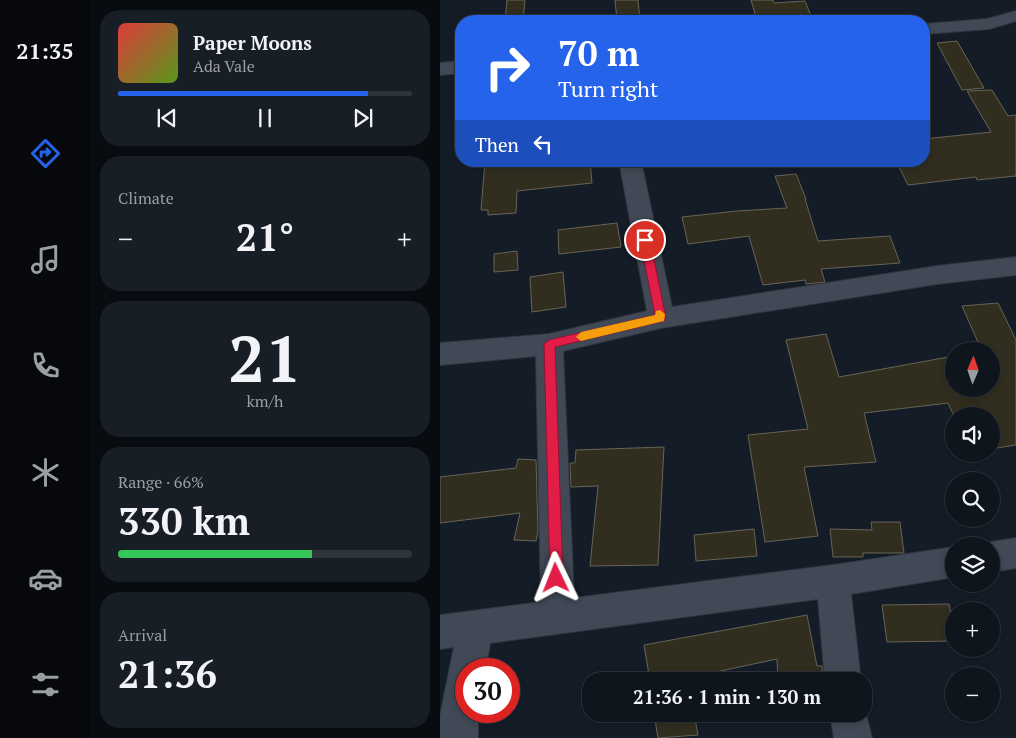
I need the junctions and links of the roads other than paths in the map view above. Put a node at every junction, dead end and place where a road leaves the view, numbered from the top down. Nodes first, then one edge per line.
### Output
1 (1003, 0) edge
2 (1015, 17) edge
3 (930, 29) edge
4 (455, 68) edge
5 (440, 69) edge
6 (631, 167) edge
7 (1016, 266) edge
8 (661, 318) junction
9 (549, 344) junction
10 (440, 354) edge
11 (1016, 553) edge
12 (1000, 555) edge
13 (945, 563) edge
14 (833, 581) junction
15 (558, 616) junction
16 (476, 626) junction
17 (440, 632) edge
18 (470, 658) edge
19 (841, 672) edge
20 (849, 722) edge
21 (458, 723) edge
22 (459, 738) edge
23 (852, 738) edge

1 - 2 street
2 - 3 street
4 - 5 street
6 - 8 street
7 - 8 street
8 - 9 street
9 - 10 street
9 - 15 street
11 - 12 street
13 - 14 street
14 - 15 street
14 - 19 street
15 - 16 street
16 - 17 street
16 - 18 street
20 - 23 street
21 - 22 street

